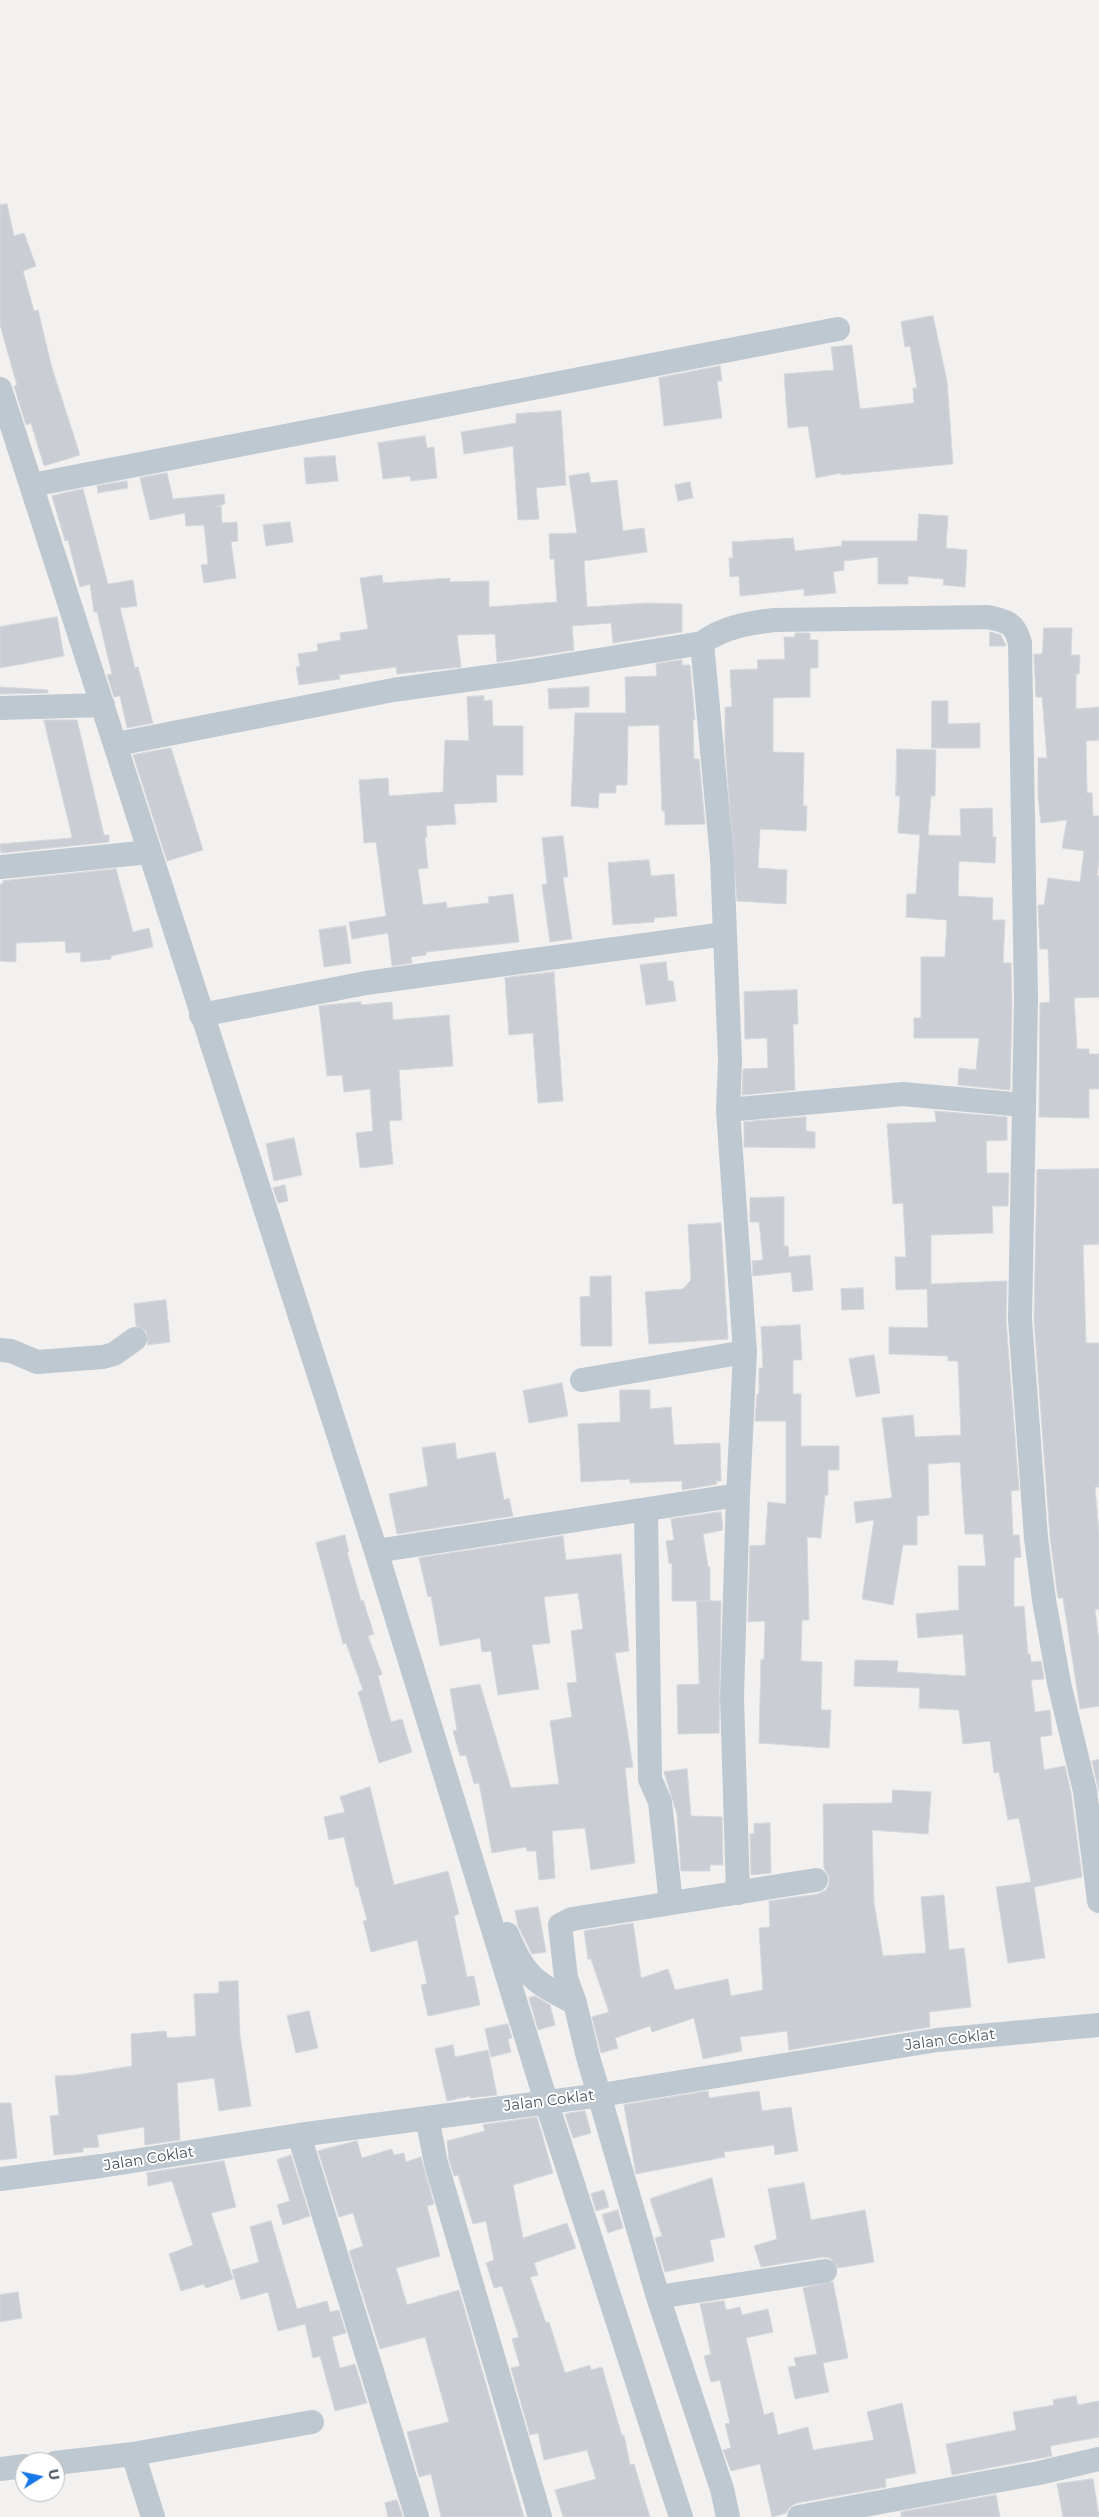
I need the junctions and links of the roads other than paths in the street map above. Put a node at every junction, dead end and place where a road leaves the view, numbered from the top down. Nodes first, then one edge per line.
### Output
1 (838, 329) dead end
2 (1, 397) edge
3 (32, 485) junction
4 (702, 643) junction
5 (103, 705) junction
6 (0, 708) edge
7 (117, 744) junction
8 (150, 852) junction
9 (0, 868) edge
10 (725, 934) junction
11 (201, 1015) junction
12 (1023, 1105) junction
13 (728, 1110) junction
14 (135, 1339) dead end
15 (0, 1350) edge
16 (746, 1352) junction
17 (582, 1380) dead end
18 (738, 1495) junction
19 (646, 1511) junction
20 (376, 1551) junction
21 (444, 1776) junction
22 (1092, 1792) edge
23 (816, 1880) dead end
24 (1098, 1888) edge
25 (738, 1893) junction
26 (671, 1903) junction
27 (575, 2003) junction
28 (1099, 2025) edge
29 (601, 2095) junction
30 (546, 2101) junction
31 (427, 2118) junction
32 (299, 2135) junction
33 (0, 2179) edge
34 (825, 2271) dead end
35 (658, 2297) junction
36 (312, 2422) dead end
37 (133, 2454) junction
38 (1099, 2458) edge
39 (65, 2462) edge
40 (15, 2467) edge
41 (0, 2469) edge
42 (152, 2517) edge
43 (418, 2517) edge
44 (540, 2517) edge
45 (682, 2517) edge
46 (728, 2517) edge
47 (799, 2517) edge

1 - 3 street
2 - 3 street
3 - 5 street
4 - 7 street
4 - 10 street
4 - 12 street
5 - 6 street
5 - 7 street
7 - 8 street
8 - 9 street
8 - 11 street
10 - 11 street
10 - 13 street
11 - 20 street
12 - 13 street
12 - 22 street
13 - 16 street
14 - 15 street
16 - 17 street
16 - 18 street
18 - 19 street
18 - 25 street
19 - 20 street
19 - 26 street
20 - 21 street
21 - 27 street
21 - 30 street
22 - 24 street
23 - 25 street
25 - 26 street
26 - 27 street
27 - 29 street
28 - 29 street, Jalan Coklat
29 - 30 street, Jalan Coklat
29 - 35 street
30 - 31 street, Jalan Coklat
30 - 45 street
31 - 32 street, Jalan Coklat
31 - 44 street
32 - 33 street, Jalan Coklat
32 - 43 street
34 - 35 street
35 - 46 street
36 - 37 street
37 - 39 street
37 - 42 street
38 - 47 street
40 - 41 street

